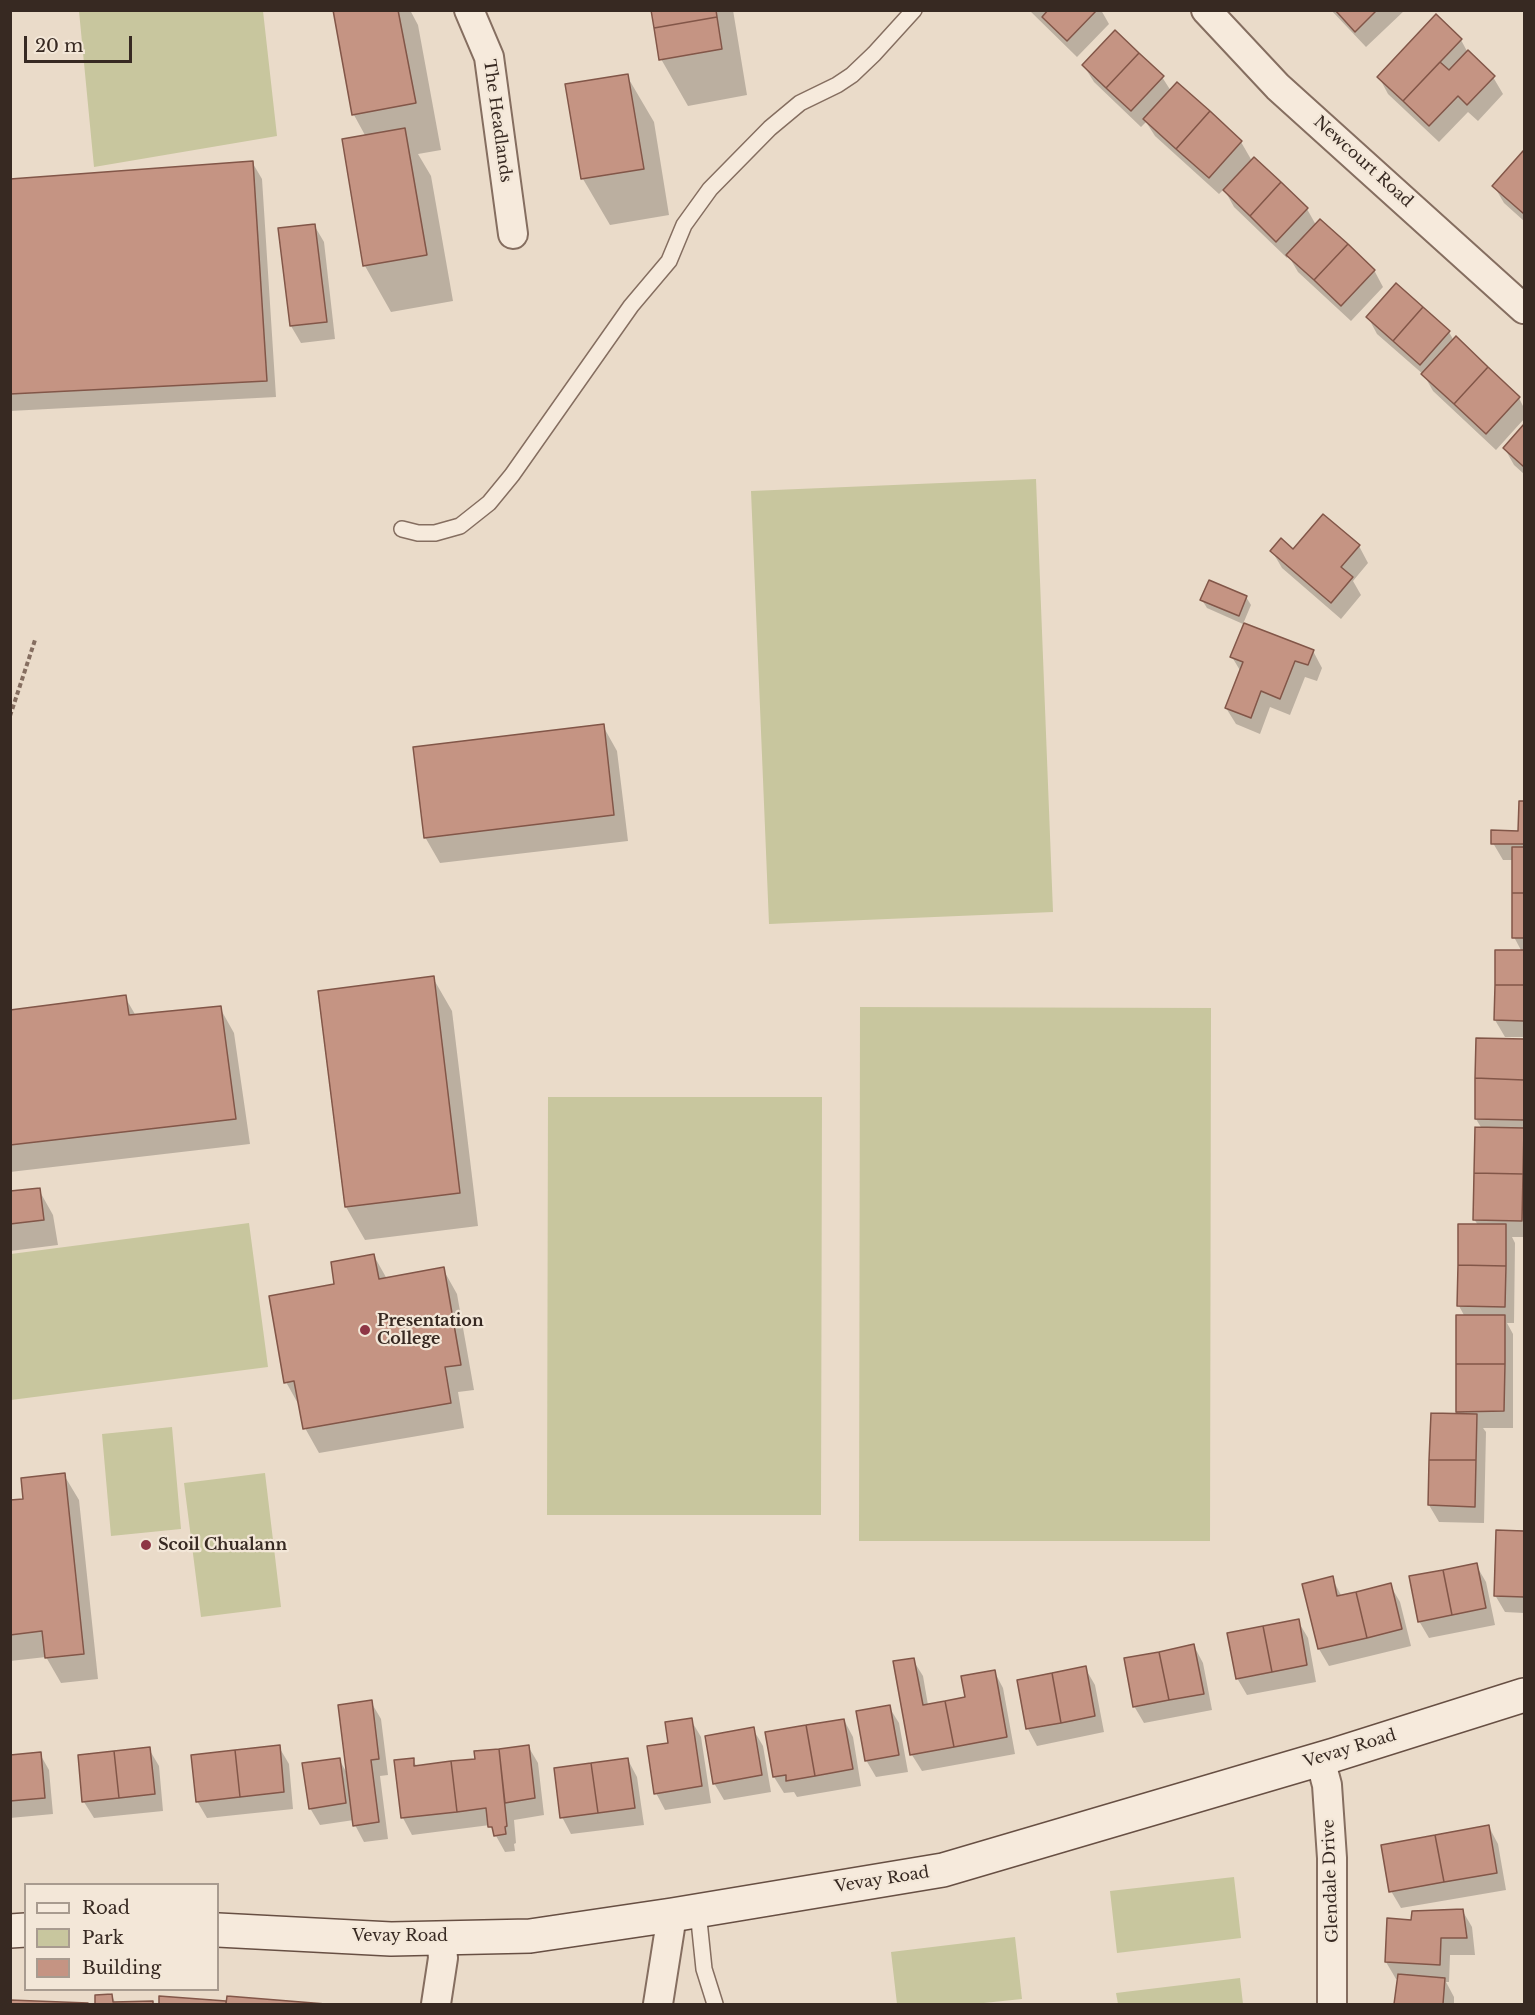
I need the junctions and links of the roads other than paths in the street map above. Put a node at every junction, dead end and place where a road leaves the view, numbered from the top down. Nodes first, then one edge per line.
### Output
1 (469, 10) edge
2 (914, 10) edge
3 (1206, 10) edge
4 (513, 234) dead end
5 (1524, 309) edge
6 (402, 529) dead end
7 (1524, 1695) edge
8 (1320, 1759) junction
9 (685, 1913) junction
10 (219, 1930) edge
11 (441, 1937) junction
12 (436, 2004) edge
13 (658, 2004) edge
14 (714, 2004) edge
15 (1332, 2004) edge

1 - 4 street, The Headlands
2 - 6 lane
3 - 5 street, Newcourt Road
7 - 8 main road, Vevay Road
8 - 9 main road, Vevay Road
8 - 15 street, Glendale Drive
9 - 11 main road, Vevay Road
9 - 13 street
9 - 14 lane
10 - 11 main road, Vevay Road
11 - 12 street

